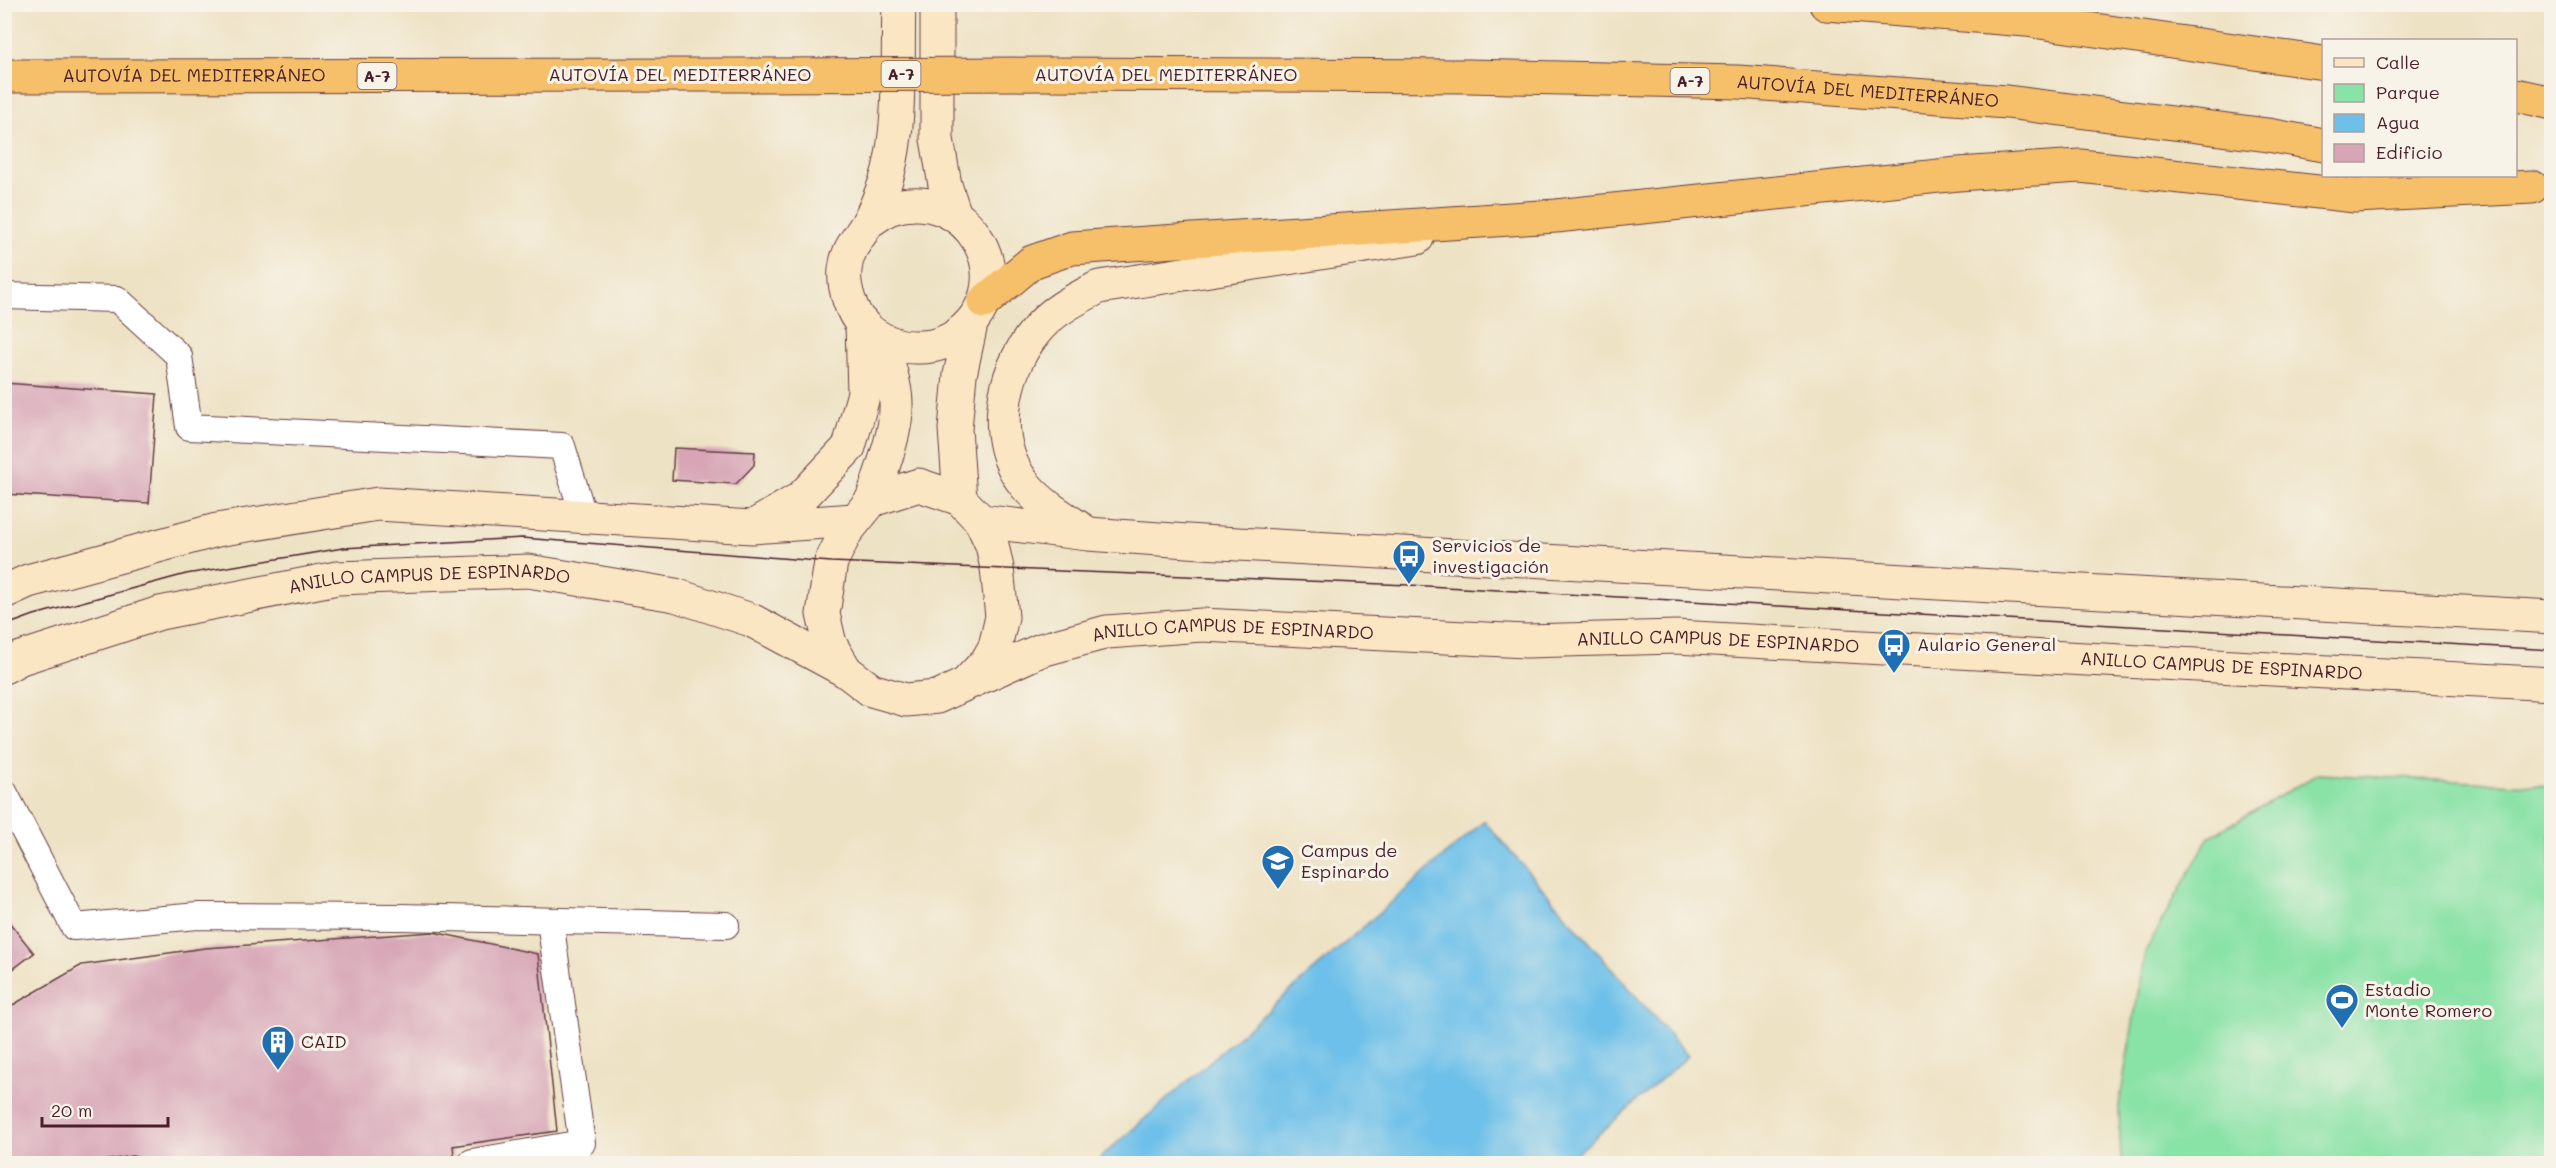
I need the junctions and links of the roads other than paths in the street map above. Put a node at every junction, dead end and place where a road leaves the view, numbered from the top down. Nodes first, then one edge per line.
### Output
1 (899, 4) edge
2 (937, 4) edge
3 (1826, 4) edge
4 (2322, 63) edge
5 (4, 76) edge
6 (2517, 95) edge
7 (2552, 103) edge
8 (2322, 145) edge
9 (2486, 177) edge
10 (2542, 189) edge
11 (955, 214) junction
12 (1556, 216) junction
13 (868, 222) junction
14 (4, 296) edge
15 (978, 313) junction
16 (872, 332) junction
17 (863, 510) junction
18 (971, 510) junction
19 (584, 518) junction
20 (752, 527) junction
21 (1088, 534) junction
22 (4, 592) edge
23 (2552, 617) edge
24 (4, 667) edge
25 (846, 671) junction
26 (965, 684) junction
27 (2552, 684) edge
28 (4, 792) edge
29 (550, 921) junction
30 (726, 925) dead end
31 (472, 1162) dead end

1 - 13 main road
2 - 11 main road
3 - 4 highway
5 - 8 highway, AUTOVÍA DEL MEDITERRÁNEO / A-7, bridge
6 - 7 highway
9 - 10 highway
10 - 12 highway
11 - 13 main road
11 - 15 main road
12 - 15 highway
12 - 21 main road
13 - 16 main road
14 - 19 lane
15 - 16 main road
15 - 18 main road, ANILLO CAMPUS DE ESPINARDO
16 - 17 main road, ANILLO CAMPUS DE ESPINARDO
16 - 20 main road
17 - 18 main road
17 - 20 main road
17 - 25 main road, ANILLO CAMPUS DE ESPINARDO
18 - 21 main road
18 - 26 main road, ANILLO CAMPUS DE ESPINARDO
19 - 20 main road
19 - 22 main road
21 - 23 main road
24 - 25 main road, ANILLO CAMPUS DE ESPINARDO
25 - 26 main road, ANILLO CAMPUS DE ESPINARDO
26 - 27 main road, ANILLO CAMPUS DE ESPINARDO
28 - 29 lane
29 - 30 lane
29 - 31 lane

